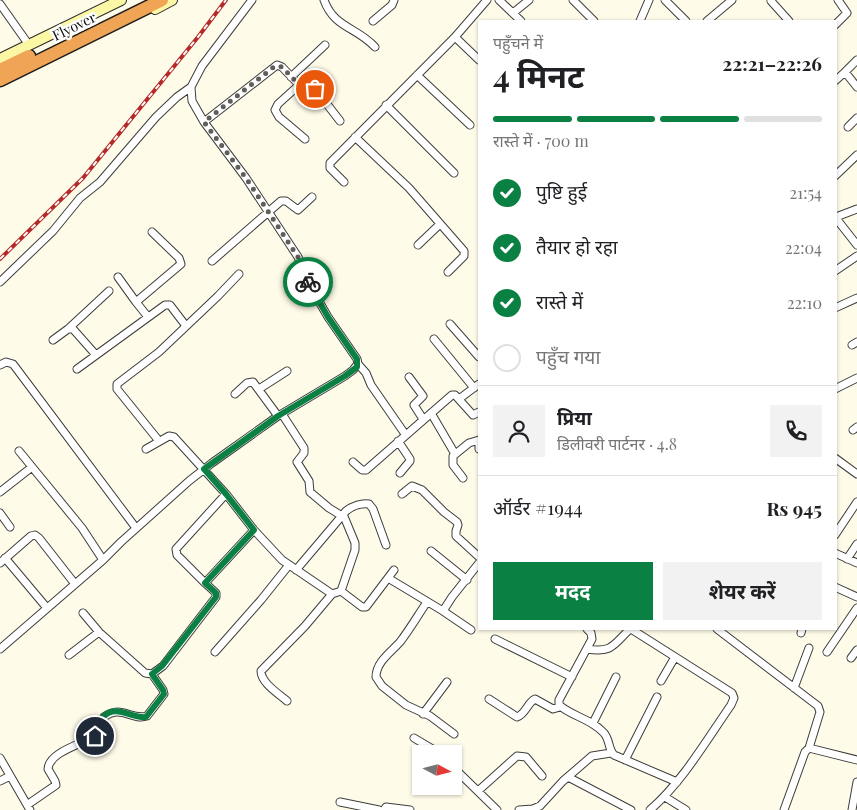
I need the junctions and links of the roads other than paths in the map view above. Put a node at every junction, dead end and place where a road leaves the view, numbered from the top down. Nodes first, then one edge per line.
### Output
1 (121, 0) edge
2 (143, 0) edge
3 (162, 0) edge
4 (172, 0) edge
5 (252, 0) edge
6 (324, 0) edge
7 (394, 0) edge
8 (487, 0) edge
9 (499, 0) edge
10 (529, 0) edge
11 (573, 0) edge
12 (649, 0) edge
13 (664, 0) edge
14 (732, 0) edge
15 (838, 0) edge
16 (771, 1) dead end
17 (0, 4) edge
18 (513, 13) junction
19 (520, 20) edge
20 (593, 20) edge
21 (640, 20) edge
22 (685, 20) edge
23 (708, 20) edge
24 (788, 20) edge
25 (373, 21) dead end
26 (837, 23) edge
27 (455, 37) junction
28 (29, 45) junction
29 (325, 45) dead end
30 (375, 47) dead end
31 (0, 59) edge
32 (478, 59) edge
33 (857, 60) edge
34 (0, 70) edge
35 (845, 72) junction
36 (417, 75) junction
37 (291, 76) junction
38 (837, 79) edge
39 (0, 80) edge
40 (299, 85) junction
41 (0, 86) edge
42 (191, 87) junction
43 (857, 88) edge
44 (386, 105) junction
45 (857, 118) edge
46 (340, 121) dead end
47 (204, 122) junction
48 (470, 125) dead end
49 (848, 127) dead end
50 (355, 137) junction
51 (305, 139) dead end
52 (857, 155) edge
53 (454, 173) dead end
54 (837, 174) edge
55 (344, 182) dead end
56 (312, 197) dead end
57 (857, 209) edge
58 (268, 212) junction
59 (837, 216) edge
60 (837, 220) edge
61 (440, 224) junction
62 (152, 232) dead end
63 (418, 245) dead end
64 (857, 245) edge
65 (857, 256) edge
66 (212, 261) dead end
67 (837, 270) edge
68 (448, 272) dead end
69 (239, 274) dead end
70 (118, 277) dead end
71 (0, 282) edge
72 (109, 291) dead end
73 (857, 298) edge
74 (136, 302) junction
75 (837, 307) edge
76 (148, 318) junction
77 (450, 324) dead end
78 (186, 326) junction
79 (68, 329) junction
80 (434, 338) dead end
81 (53, 340) dead end
82 (96, 355) junction
83 (478, 356) edge
84 (358, 364) junction
85 (0, 365) edge
86 (77, 369) dead end
87 (287, 371) dead end
88 (408, 377) dead end
89 (857, 378) edge
90 (476, 386) edge
91 (837, 387) edge
92 (259, 389) junction
93 (234, 394) dead end
94 (459, 399) junction
95 (478, 412) edge
96 (431, 413) junction
97 (280, 415) junction
98 (423, 419) junction
99 (405, 434) junction
100 (158, 441) junction
101 (398, 441) junction
102 (478, 442) edge
103 (146, 449) dead end
104 (19, 451) dead end
105 (455, 454) junction
106 (837, 460) edge
107 (353, 462) dead end
108 (32, 467) junction
109 (204, 469) junction
110 (400, 473) dead end
111 (857, 474) edge
112 (463, 478) dead end
113 (0, 492) edge
114 (226, 494) junction
115 (402, 494) dead end
116 (857, 502) edge
117 (0, 513) edge
118 (342, 515) junction
119 (10, 527) dead end
120 (136, 528) junction
121 (254, 530) junction
122 (837, 532) edge
123 (857, 544) edge
124 (386, 545) dead end
125 (431, 551) dead end
126 (837, 554) edge
127 (478, 556) edge
128 (847, 559) junction
129 (3, 560) edge
130 (103, 560) junction
131 (857, 563) edge
132 (478, 564) edge
133 (289, 565) junction
134 (296, 570) junction
135 (394, 570) dead end
136 (388, 578) junction
137 (467, 580) junction
138 (205, 583) junction
139 (75, 584) junction
140 (837, 588) edge
141 (341, 591) junction
142 (332, 594) junction
143 (857, 597) edge
144 (427, 602) junction
145 (47, 608) junction
146 (857, 608) edge
147 (443, 611) junction
148 (83, 613) dead end
149 (470, 630) dead end
150 (588, 630) edge
151 (630, 630) edge
152 (633, 630) edge
153 (718, 630) edge
154 (99, 632) junction
155 (495, 639) dead end
156 (809, 648) dead end
157 (0, 649) edge
158 (587, 649) junction
159 (857, 650) edge
160 (215, 652) dead end
161 (827, 652) dead end
162 (69, 654) dead end
163 (675, 657) junction
164 (851, 658) dead end
165 (152, 674) junction
166 (572, 677) junction
167 (616, 677) dead end
168 (661, 681) dead end
169 (446, 682) dead end
170 (794, 688) junction
171 (657, 696) dead end
172 (488, 699) dead end
173 (287, 701) dead end
174 (560, 707) junction
175 (423, 714) junction
176 (593, 723) junction
177 (454, 734) dead end
178 (414, 738) dead end
179 (426, 745) edge
180 (809, 748) junction
181 (611, 753) junction
182 (0, 758) edge
183 (625, 760) junction
184 (857, 760) edge
185 (10, 776) junction
186 (462, 776) edge
187 (542, 776) dead end
188 (568, 778) junction
189 (0, 782) edge
190 (677, 782) junction
191 (857, 782) edge
192 (478, 791) junction
193 (856, 796) edge
194 (665, 797) junction
195 (340, 802) dead end
196 (28, 807) edge
197 (364, 809) edge
198 (379, 810) edge
199 (384, 810) edge
200 (410, 810) edge
201 (497, 810) edge
202 (519, 810) edge
203 (631, 810) edge
204 (650, 810) edge
205 (686, 810) edge
206 (784, 810) edge
207 (852, 810) edge

1 - 28 street
2 - 34 highway, Flyover
3 - 39 highway, Flyover
4 - 41 street
5 - 42 street
6 - 30 street
7 - 25 street
8 - 27 street
9 - 18 street
10 - 18 street
11 - 20 street
12 - 21 street
13 - 22 street
14 - 23 street
15 - 26 street
16 - 24 street
17 - 28 street
18 - 19 street
27 - 32 street
27 - 36 street
28 - 31 street
29 - 37 street
33 - 35 street
35 - 38 street
35 - 43 street
36 - 44 street
36 - 48 street
37 - 40 street
37 - 47 street
40 - 46 street
40 - 51 street
42 - 47 street
42 - 71 street
44 - 50 street
44 - 53 street
45 - 49 street
47 - 58 street
50 - 55 street
50 - 61 street
52 - 54 street
56 - 58 street
57 - 59 street
58 - 66 street
58 - 84 street
60 - 64 street
61 - 63 street
61 - 68 street
62 - 74 street
65 - 67 street
69 - 78 street
70 - 74 street
72 - 79 street
73 - 75 street
74 - 76 street
76 - 78 street
76 - 82 street
77 - 83 street
78 - 100 street
79 - 81 street
79 - 82 street
80 - 90 street
82 - 86 street
84 - 97 street
84 - 99 street
85 - 120 street
87 - 92 street
88 - 98 street
89 - 91 street
90 - 94 street
92 - 93 street
92 - 97 street
94 - 95 street
94 - 96 street
96 - 98 street
96 - 105 street
97 - 109 street
97 - 118 street
98 - 99 street
99 - 101 street
100 - 103 street
100 - 109 street
101 - 107 street
101 - 110 street
102 - 105 street
104 - 108 street
105 - 112 street
106 - 111 street
108 - 113 street
108 - 130 street
109 - 114 street
109 - 120 street
114 - 121 street
114 - 138 street
115 - 127 street
116 - 122 street
117 - 119 street
118 - 124 street
118 - 134 street
118 - 141 street
120 - 130 street
121 - 133 street
121 - 138 street
123 - 128 street
125 - 137 street
126 - 128 street
128 - 131 street
129 - 139 street
129 - 145 street
130 - 139 street
132 - 137 street
133 - 134 street
133 - 160 street
134 - 142 street
135 - 136 street
136 - 141 street
136 - 144 street
137 - 147 street
138 - 165 street
139 - 145 street
140 - 143 street
141 - 142 street
142 - 173 street
144 - 147 street
144 - 175 street
145 - 157 street
146 - 161 street
147 - 149 street
148 - 154 street
150 - 158 street
151 - 158 street
152 - 163 street
153 - 170 street
154 - 162 street
154 - 165 street
155 - 166 street
156 - 170 street
158 - 166 street
159 - 164 street
163 - 168 street
163 - 190 street
165 - 196 street
166 - 174 street
167 - 176 street
169 - 175 street
170 - 180 street
171 - 183 street
172 - 174 street
174 - 176 street
175 - 177 street
176 - 181 street
178 - 179 street
180 - 184 street
180 - 206 street
181 - 183 street
181 - 188 street
182 - 185 street
183 - 190 street
185 - 189 street
185 - 196 street
186 - 192 street
187 - 192 street
188 - 202 street
188 - 203 street
190 - 194 street
191 - 193 street
192 - 201 street
193 - 207 street
194 - 204 street
194 - 205 street
195 - 197 street
197 - 198 street
199 - 200 street

